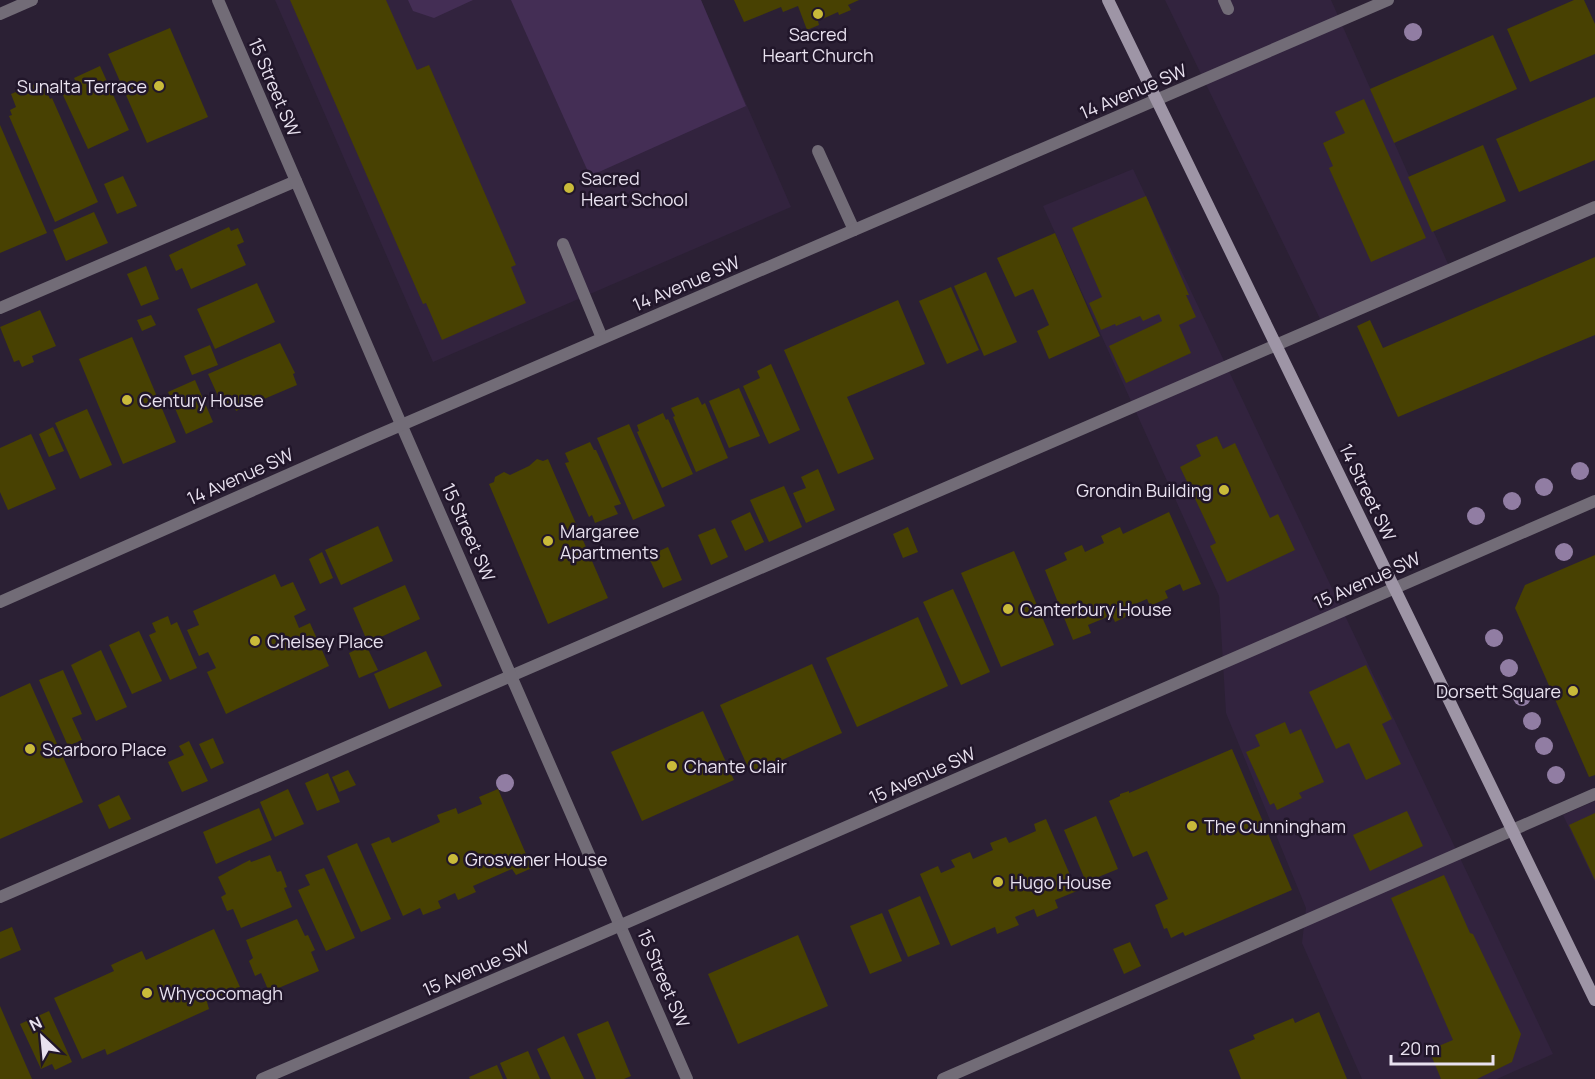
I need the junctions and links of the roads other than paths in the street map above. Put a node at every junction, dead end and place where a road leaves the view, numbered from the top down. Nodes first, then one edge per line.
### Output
1 (32, 0) edge
2 (218, 0) edge
3 (1108, 0) edge
4 (1388, 0) edge
5 (0, 14) edge
6 (1157, 100) junction
7 (818, 151) dead end
8 (296, 181) junction
9 (1595, 207) edge
10 (854, 230) junction
11 (563, 244) dead end
12 (0, 308) edge
13 (602, 338) junction
14 (1276, 345) junction
15 (402, 425) junction
16 (1595, 501) edge
17 (1395, 588) junction
18 (0, 602) edge
19 (513, 677) junction
20 (1595, 794) edge
21 (1514, 830) junction
22 (0, 897) edge
23 (621, 925) junction
24 (1595, 1000) edge
25 (262, 1079) edge
26 (687, 1079) edge
27 (943, 1079) edge

1 - 5 street
2 - 8 street, 15 Street SW
3 - 6 main road, 14 Street SW
4 - 6 street, 14 Avenue SW
6 - 10 street, 14 Avenue SW
6 - 14 main road, 14 Street SW
7 - 10 street
8 - 12 street
8 - 15 street, 15 Street SW
9 - 14 street
10 - 13 street, 14 Avenue SW
11 - 13 street
13 - 15 street, 14 Avenue SW
14 - 17 main road, 14 Street SW
14 - 19 street
15 - 18 street, 14 Avenue SW
15 - 19 street, 15 Street SW
16 - 17 street, 15 Avenue SW
17 - 21 main road, 14 Street SW
17 - 23 street, 15 Avenue SW
19 - 22 street
19 - 23 street, 15 Street SW
20 - 21 street
21 - 24 main road, 14 Street SW
21 - 27 street
23 - 25 street, 15 Avenue SW
23 - 26 street, 15 Street SW

